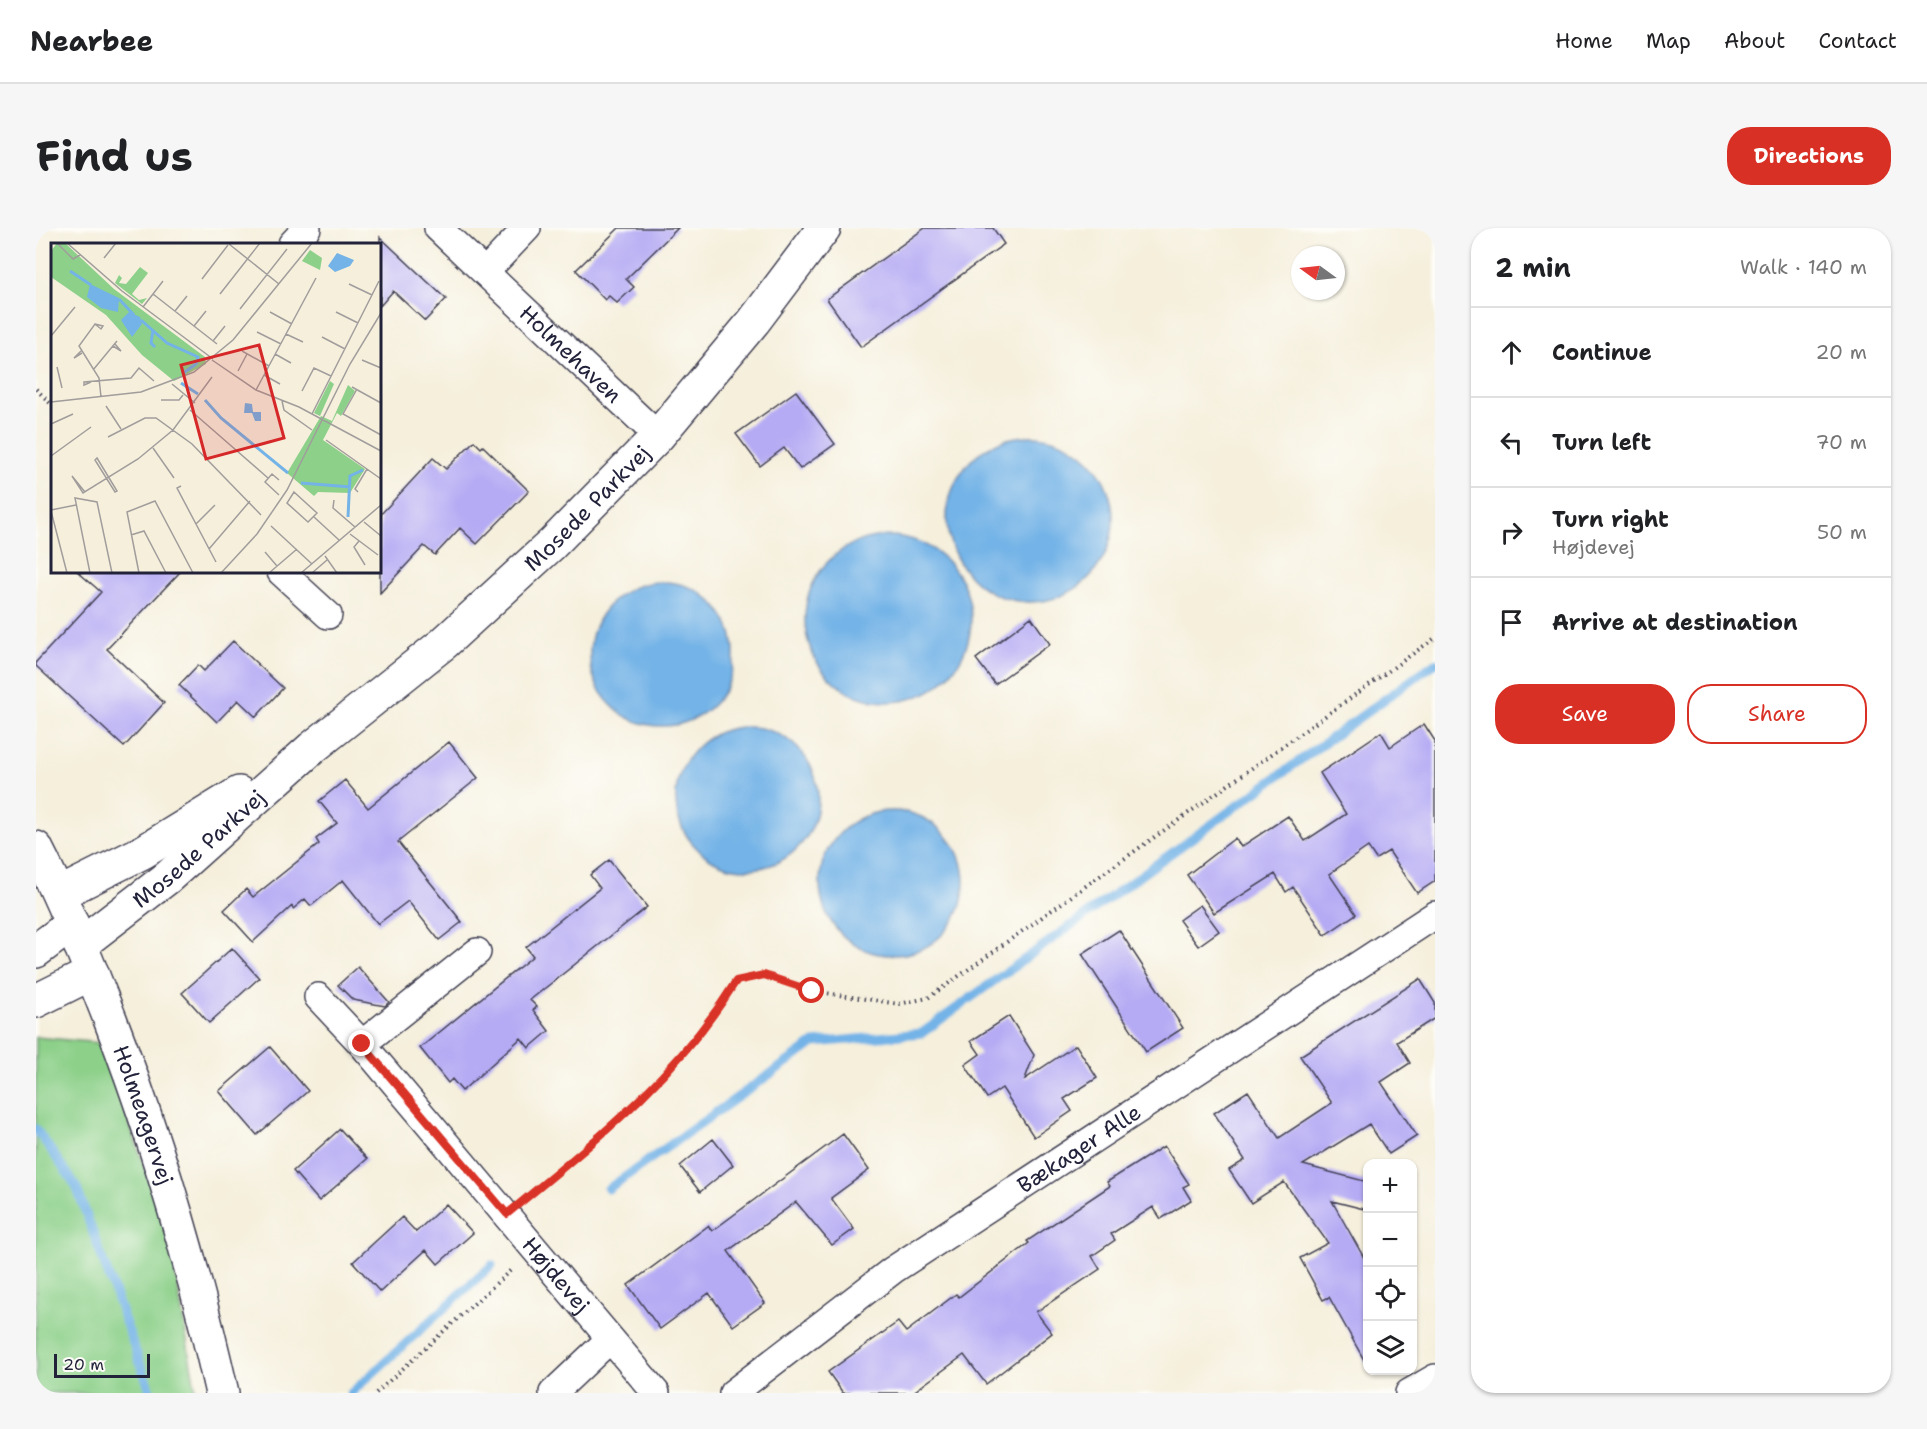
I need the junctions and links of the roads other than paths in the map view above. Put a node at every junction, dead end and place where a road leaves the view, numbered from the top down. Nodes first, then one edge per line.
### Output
1 (307, 228) edge
2 (438, 228) edge
3 (526, 228) edge
4 (824, 228) edge
5 (293, 243) edge
6 (485, 272) junction
7 (658, 436) junction
8 (282, 573) edge
9 (328, 615) dead end
10 (312, 748) junction
11 (36, 848) edge
12 (59, 894) junction
13 (1435, 915) edge
14 (81, 947) junction
15 (36, 951) edge
16 (477, 952) dead end
17 (318, 997) dead end
18 (36, 1001) edge
19 (362, 1044) junction
20 (610, 1339) junction
21 (1435, 1378) edge
22 (222, 1393) edge
23 (553, 1393) edge
24 (656, 1393) edge
25 (733, 1393) edge
26 (1409, 1393) edge

1 - 5 street
2 - 6 street, Holmehaven
3 - 6 street
4 - 7 street, Mosede Parkvej
6 - 7 street, Holmehaven
7 - 10 street, Mosede Parkvej
8 - 9 street
10 - 12 street, Mosede Parkvej
10 - 14 street, Mosede Parkvej
11 - 12 street, Holmeagervej
12 - 14 street, Holmeagervej
13 - 25 street, Bækager Alle
14 - 15 street, Mosede Parkvej
14 - 18 street, Mosede Parkvej
14 - 22 street, Holmeagervej
16 - 19 street
17 - 19 street, Højdevej
19 - 20 street, Højdevej
20 - 23 street
20 - 24 street, Højdevej
21 - 26 street

